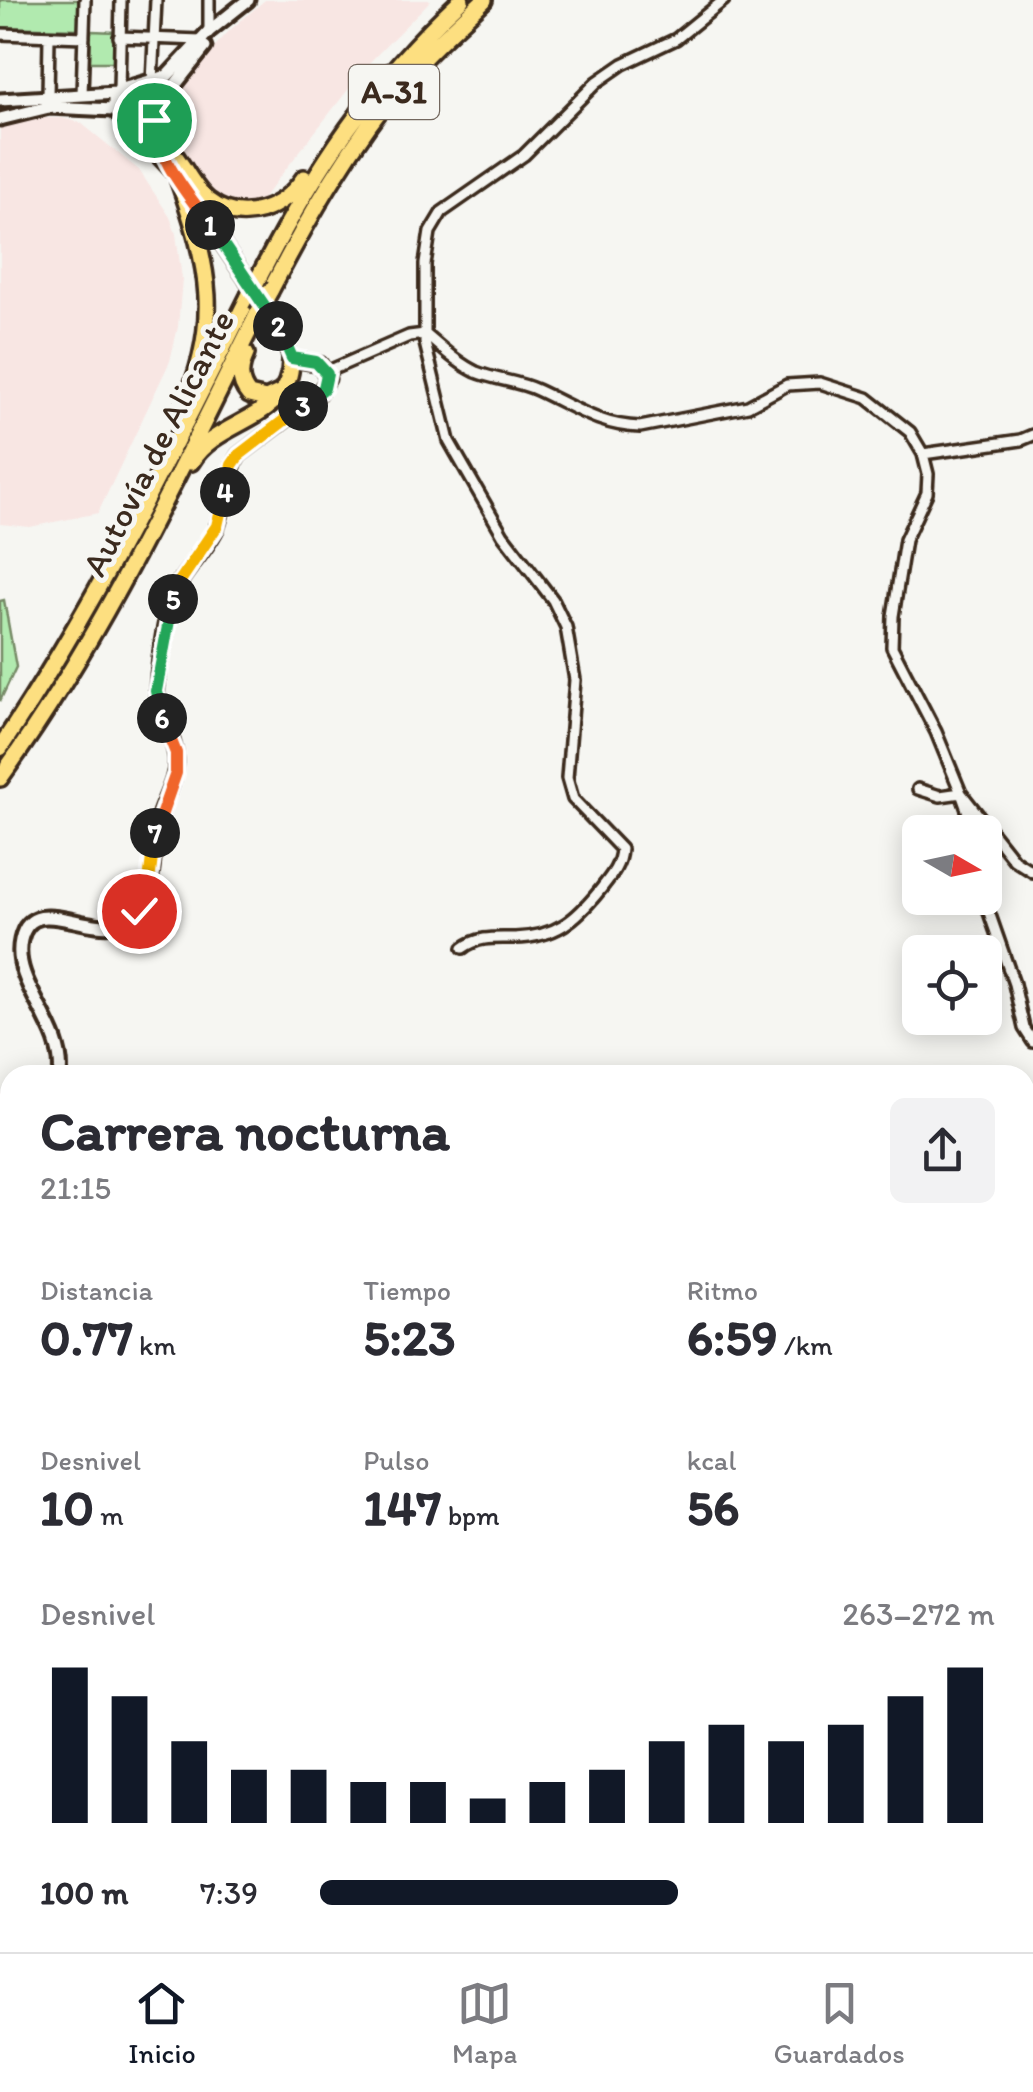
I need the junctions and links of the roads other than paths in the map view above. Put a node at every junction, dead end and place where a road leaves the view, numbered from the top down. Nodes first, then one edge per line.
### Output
1 (84, 0) edge
2 (120, 0) edge
3 (156, 0) edge
4 (209, 0) edge
5 (462, 0) edge
6 (484, 0) edge
7 (724, 0) edge
8 (244, 3) edge
9 (0, 34) edge
10 (50, 36) junction
11 (205, 36) junction
12 (84, 37) junction
13 (119, 37) junction
14 (155, 38) junction
15 (118, 91) junction
16 (82, 95) junction
17 (48, 97) junction
18 (0, 100) edge
19 (149, 100) junction
20 (114, 110) junction
21 (0, 118) edge
22 (350, 121) junction
23 (129, 123) junction
24 (166, 162) junction
25 (179, 181) junction
26 (258, 314) junction
27 (425, 334) junction
28 (292, 358) junction
29 (326, 372) junction
30 (286, 388) junction
31 (1033, 435) edge
32 (923, 454) junction
33 (149, 488) junction
34 (169, 494) junction
35 (0, 748) edge
36 (0, 778) edge
37 (918, 789) dead end
38 (961, 793) junction
39 (969, 815) edge
40 (1033, 872) edge
41 (990, 915) edge
42 (462, 948) dead end
43 (1033, 1042) edge
44 (61, 1065) edge

1 - 12 street
2 - 13 street
3 - 14 street
4 - 11 street
5 - 22 highway, Autovía de Alicante / A-31
6 - 26 highway, Autovía de Alicante / A-31, bridge
7 - 27 street
8 - 11 street
8 - 19 street
9 - 10 street
10 - 12 street
10 - 17 street
11 - 14 street
11 - 19 street
12 - 16 street
13 - 14 street
13 - 15 street
14 - 19 street
15 - 16 street
15 - 19 street
15 - 20 street
16 - 17 street
17 - 18 street
19 - 22 highway
19 - 23 street
19 - 24 street
20 - 21 street
20 - 23 street
22 - 33 highway, Autovía de Alicante / A-31, bridge
23 - 24 street
24 - 25 street
25 - 28 street
25 - 33 highway
26 - 30 highway
26 - 34 highway, Autovía de Alicante / A-31
27 - 29 street
27 - 32 street
27 - 42 street
28 - 29 street
28 - 30 highway
29 - 44 street
30 - 34 highway
31 - 32 street
32 - 38 street
33 - 35 highway, Autovía de Alicante / A-31
34 - 36 highway, Autovía de Alicante / A-31
37 - 38 street
38 - 39 street
38 - 40 street
41 - 43 street

